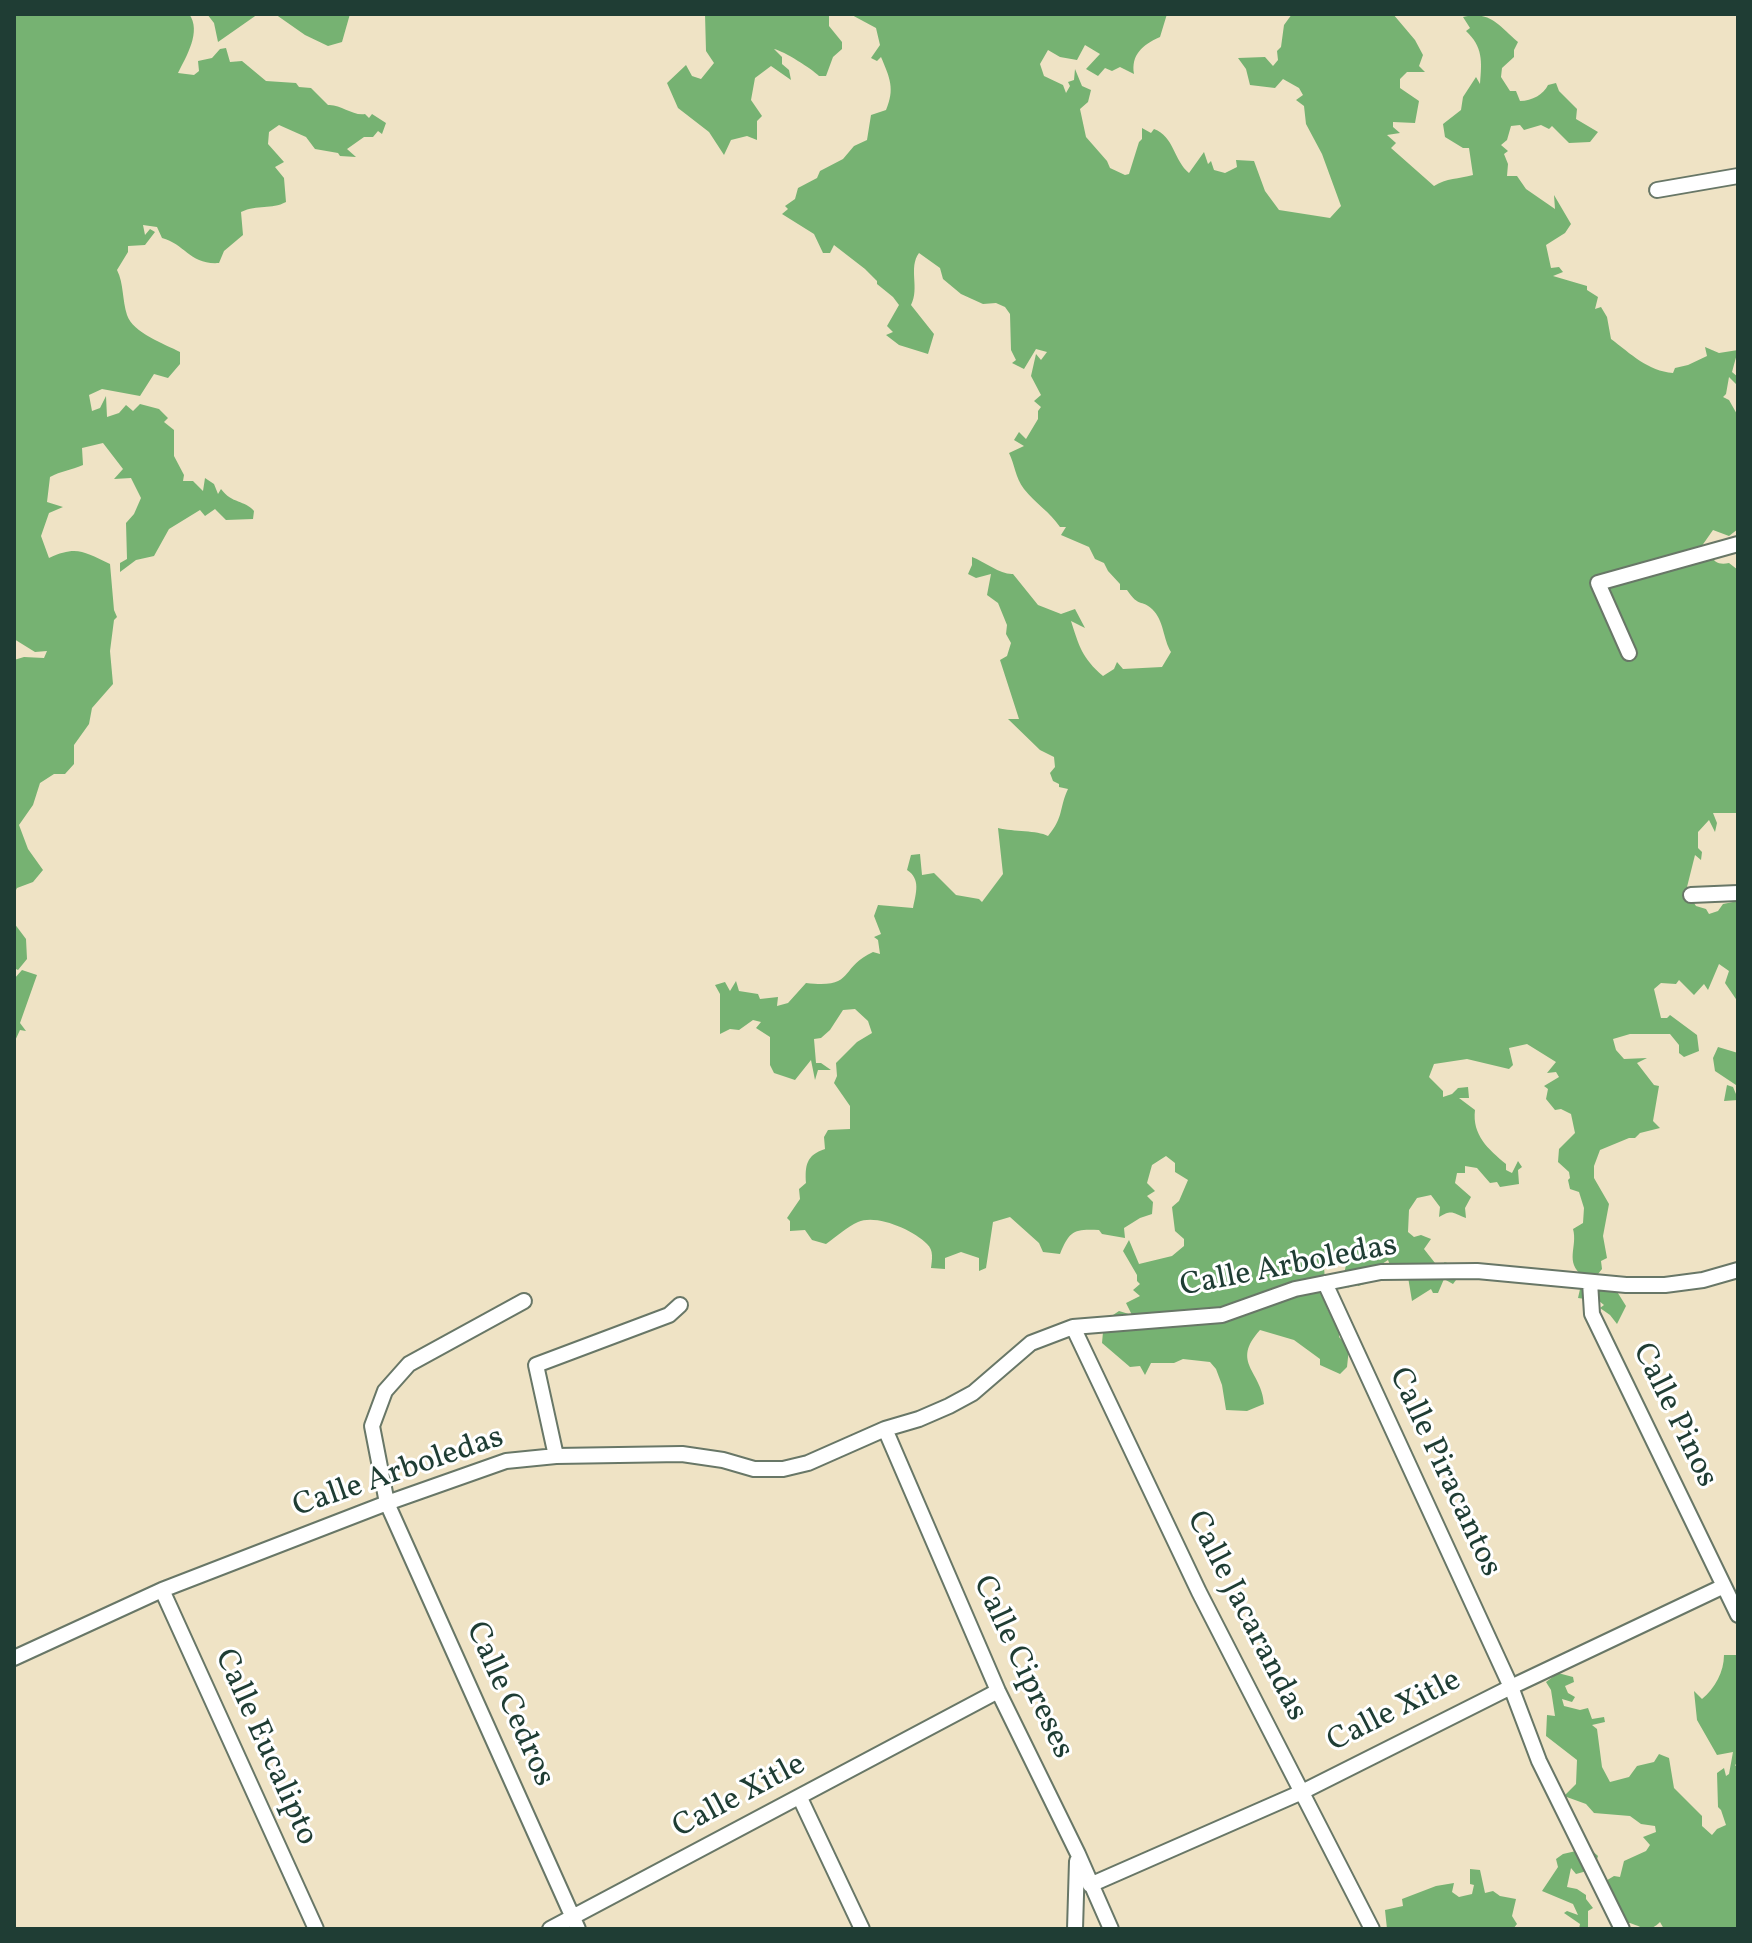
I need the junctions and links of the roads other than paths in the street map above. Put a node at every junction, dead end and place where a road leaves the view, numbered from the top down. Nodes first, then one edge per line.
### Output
1 (1738, 176) edge
2 (1657, 190) dead end
3 (1738, 544) edge
4 (1629, 653) dead end
5 (1738, 893) edge
6 (1691, 895) dead end
7 (1738, 1270) edge
8 (1590, 1282) junction
9 (1325, 1283) junction
10 (524, 1301) dead end
11 (680, 1305) dead end
12 (1073, 1327) junction
13 (885, 1429) junction
14 (556, 1456) junction
15 (387, 1503) junction
16 (1724, 1586) junction
17 (162, 1590) junction
18 (1738, 1615) edge
19 (14, 1658) edge
20 (1511, 1687) junction
21 (998, 1691) junction
22 (1302, 1792) junction
23 (800, 1798) junction
24 (1078, 1854) junction
25 (1090, 1885) junction
26 (575, 1924) edge
27 (316, 1929) edge
28 (550, 1929) edge
29 (862, 1929) edge
30 (1075, 1929) edge
31 (1111, 1929) edge
32 (1372, 1929) edge
33 (1622, 1929) edge

1 - 2 street
3 - 4 street
5 - 6 street
7 - 8 street, Calle Arboledas
8 - 9 street, Calle Arboledas
8 - 16 street, Calle Pinos
9 - 12 street, Calle Arboledas
9 - 20 street, Calle Piracantos
10 - 15 street, Calle Cedros
11 - 14 street
12 - 13 street, Calle Arboledas
12 - 22 street, Calle Jacarandas
13 - 14 street, Calle Arboledas
13 - 21 street, Calle Cipreses
14 - 15 street, Calle Arboledas
15 - 17 street, Calle Arboledas
15 - 26 street, Calle Cedros
16 - 18 street, Calle Pinos
16 - 20 street, Calle Xitle
17 - 19 street, Calle Arboledas
17 - 27 street, Calle Eucalipto
20 - 22 street, Calle Xitle
20 - 33 street, Calle Piracantos
21 - 23 street, Calle Xitle
21 - 24 street, Calle Cipreses
22 - 25 street, Calle Xitle
22 - 32 street, Calle Jacarandas
23 - 26 street, Calle Xitle
23 - 29 street
24 - 25 street, Calle Cipreses
24 - 30 street
25 - 31 street, Calle Cipreses
26 - 28 street, Calle Xitle

